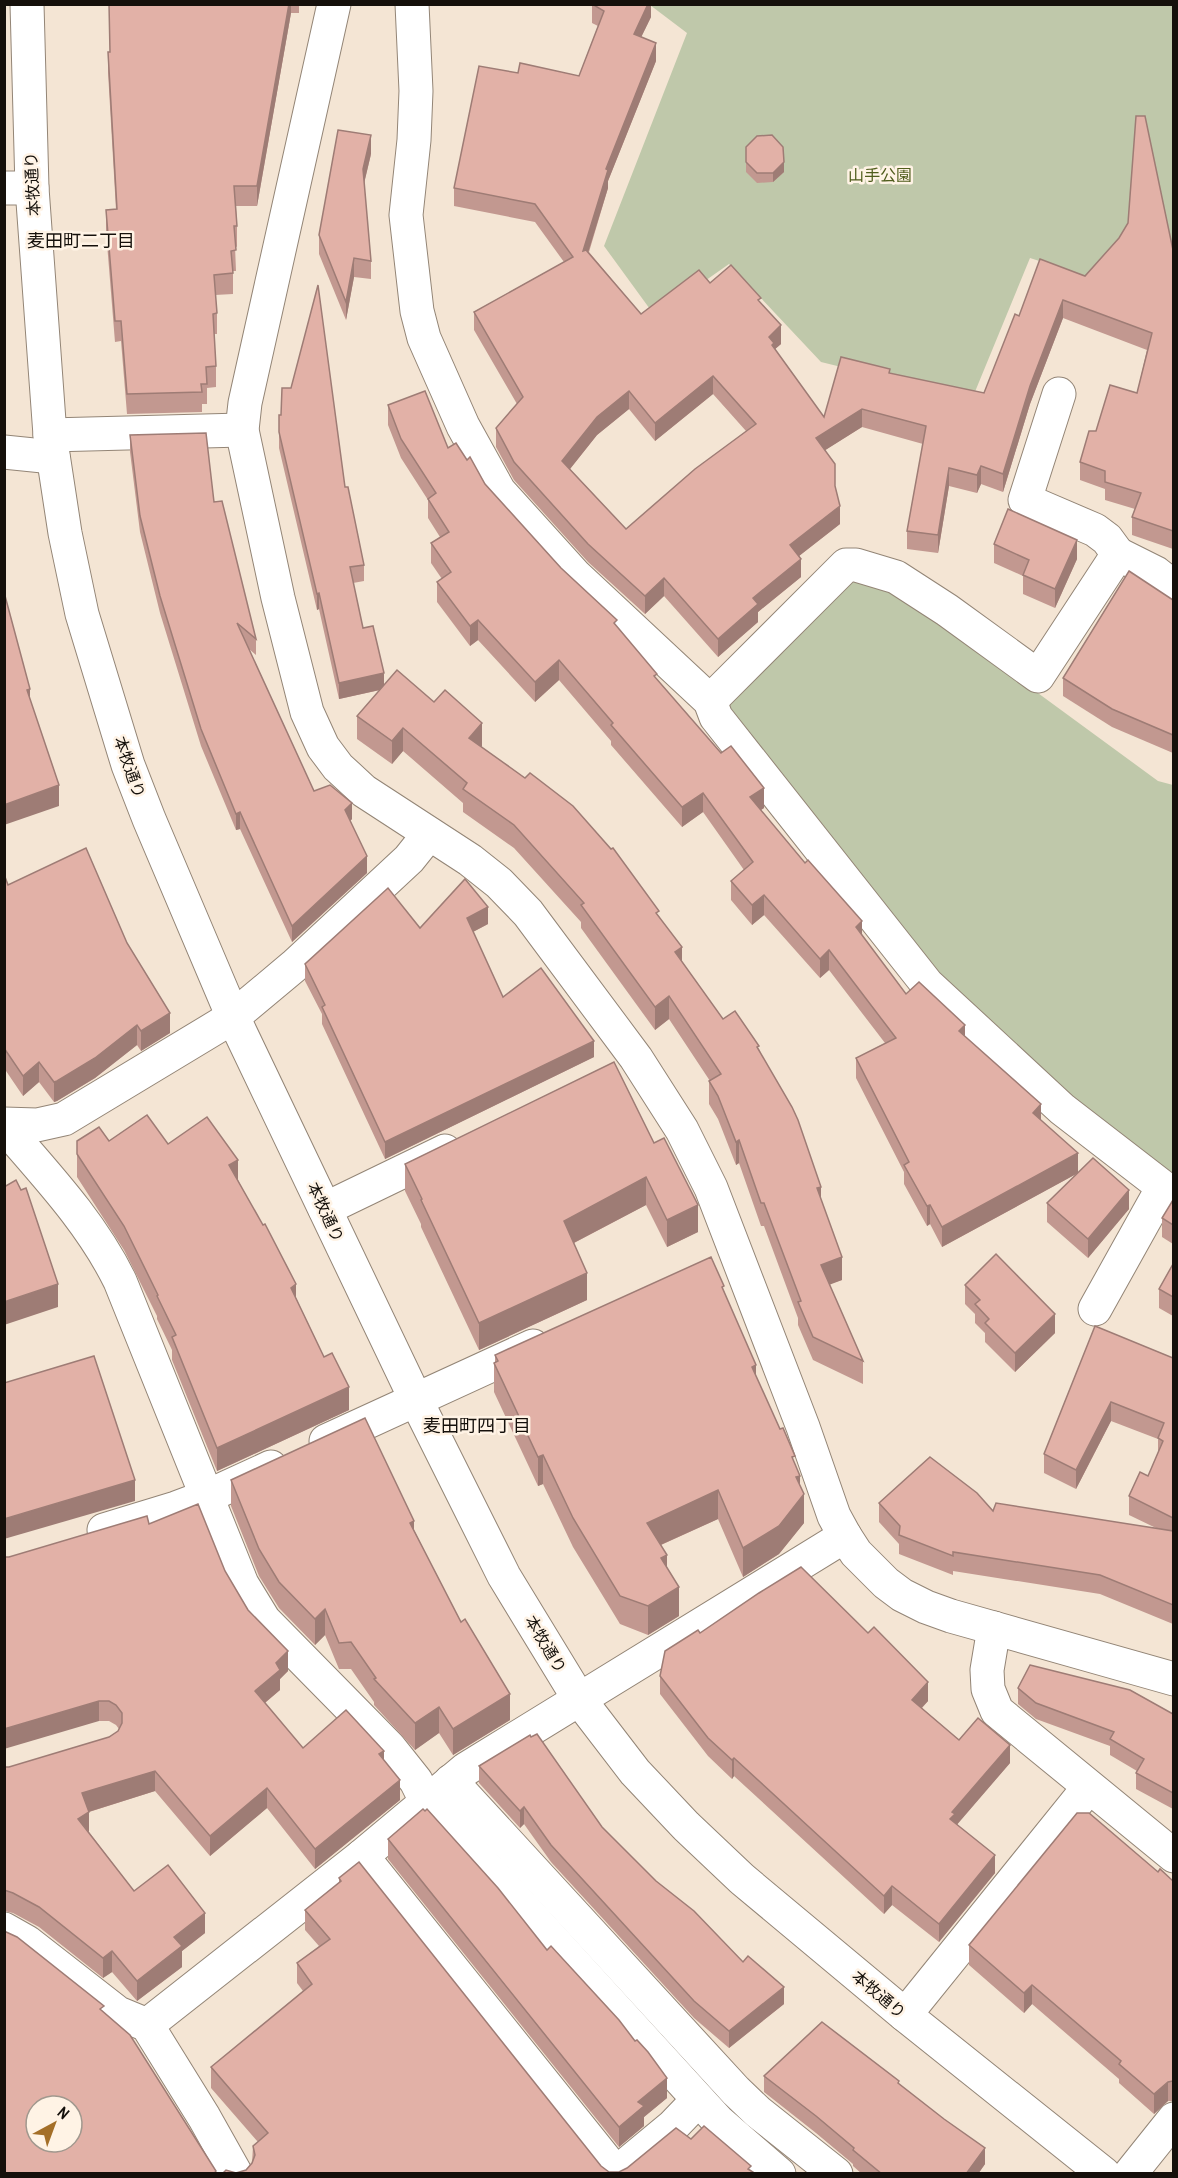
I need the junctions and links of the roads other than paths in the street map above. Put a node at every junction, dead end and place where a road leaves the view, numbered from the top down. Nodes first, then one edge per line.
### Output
1 (27, 4) edge
2 (334, 4) edge
3 (412, 4) edge
4 (18, 188) edge
5 (1059, 394) dead end
6 (242, 430) junction
7 (52, 446) junction
8 (4, 452) edge
9 (1118, 554) junction
10 (1173, 587) edge
11 (710, 701) junction
12 (429, 834) junction
13 (233, 1017) junction
14 (4, 1125) edge
15 (475, 1136) edge
16 (325, 1209) junction
17 (1095, 1309) dead end
18 (560, 1334) edge
19 (416, 1400) junction
20 (208, 1496) junction
21 (845, 1536) junction
22 (73, 1539) edge
23 (994, 1628) junction
24 (1173, 1679) edge
25 (579, 1699) junction
26 (451, 1781) junction
27 (1089, 1787) junction
28 (426, 1802) junction
29 (362, 1856) junction
30 (1173, 1856) edge
31 (4, 1929) edge
32 (905, 2015) junction
33 (147, 2025) junction
34 (698, 2100) junction
35 (1173, 2119) edge
36 (615, 2173) edge
37 (236, 2174) edge
38 (779, 2174) edge
39 (836, 2174) edge
40 (1104, 2174) edge
41 (1130, 2174) edge

1 - 4 street, 本牧通り
2 - 6 street
3 - 11 street
4 - 7 street, 本牧通り
5 - 9 street
6 - 7 street
6 - 12 street
7 - 8 street
7 - 13 street, 本牧通り
9 - 10 street
9 - 11 street
11 - 17 street
12 - 13 street
12 - 21 street
13 - 14 street
13 - 16 street, 本牧通り
14 - 20 street
15 - 16 street
16 - 19 street, 本牧通り
18 - 19 street
19 - 20 street
19 - 25 street, 本牧通り
20 - 22 street
20 - 28 street
21 - 23 street
21 - 25 street
23 - 24 street
23 - 27 street
25 - 26 street
25 - 32 street, 本牧通り
26 - 28 street
26 - 39 street
27 - 30 street
27 - 32 street
28 - 29 street
28 - 34 street
29 - 33 street
29 - 36 street
31 - 33 street
32 - 40 street, 本牧通り
33 - 37 street
34 - 36 street
34 - 38 street
35 - 41 street

